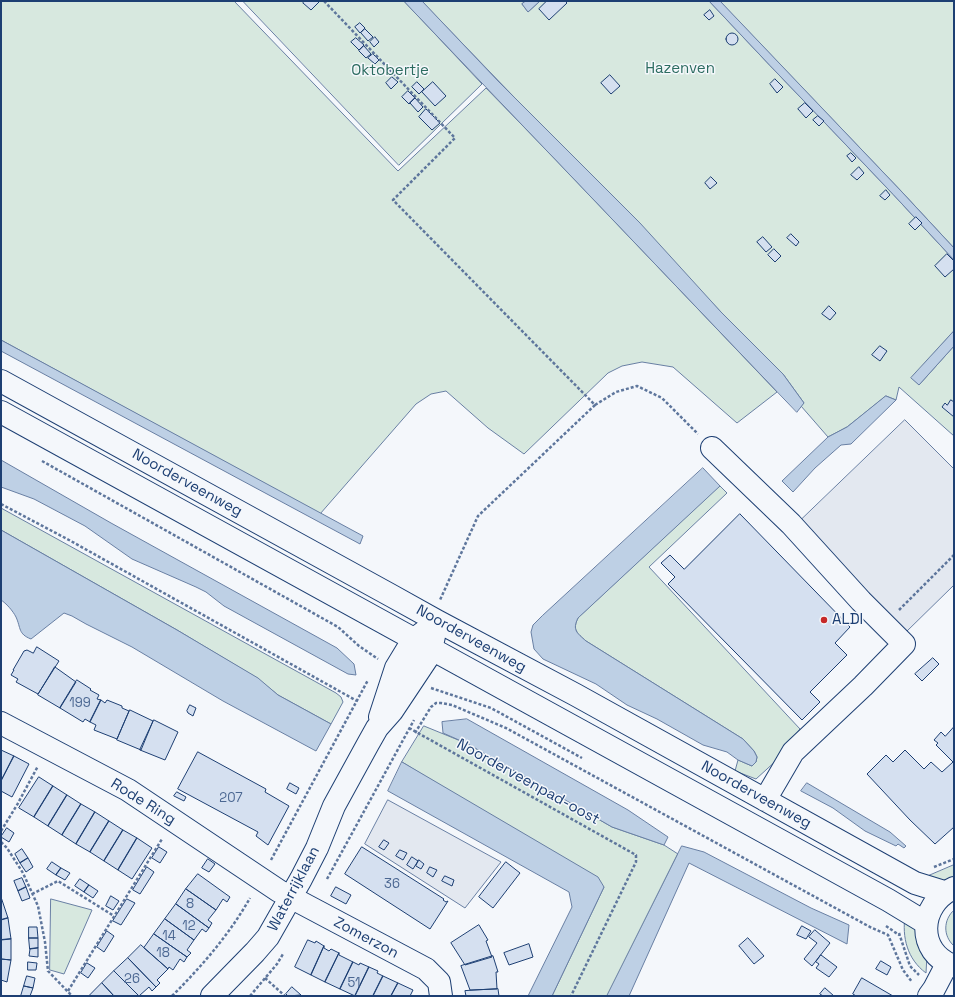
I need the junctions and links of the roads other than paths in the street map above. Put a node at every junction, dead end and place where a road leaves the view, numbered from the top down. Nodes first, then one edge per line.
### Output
1 (1, 381) edge
2 (1, 412) edge
3 (712, 448) road end
4 (437, 621) junction
5 (422, 645) junction
6 (1, 723) edge
7 (765, 800) junction
8 (949, 890) edge
9 (285, 894) junction
10 (926, 923) junction
11 (951, 965) edge
12 (929, 995) edge
13 (212, 996) edge
14 (441, 996) edge

1 - 4 street, Noorderveenweg
2 - 5 street, Noorderveenweg
3 - 7 street
4 - 5 street, Waterrijklaan
4 - 7 street, Noorderveenweg
5 - 9 street, Waterrijklaan
5 - 10 street, Noorderveenweg
6 - 9 street, Rode Ring
7 - 8 street, Noorderveenweg
8 - 10 street
9 - 13 street, Waterrijklaan
9 - 14 street, Zomerzon
10 - 11 street
11 - 12 street

